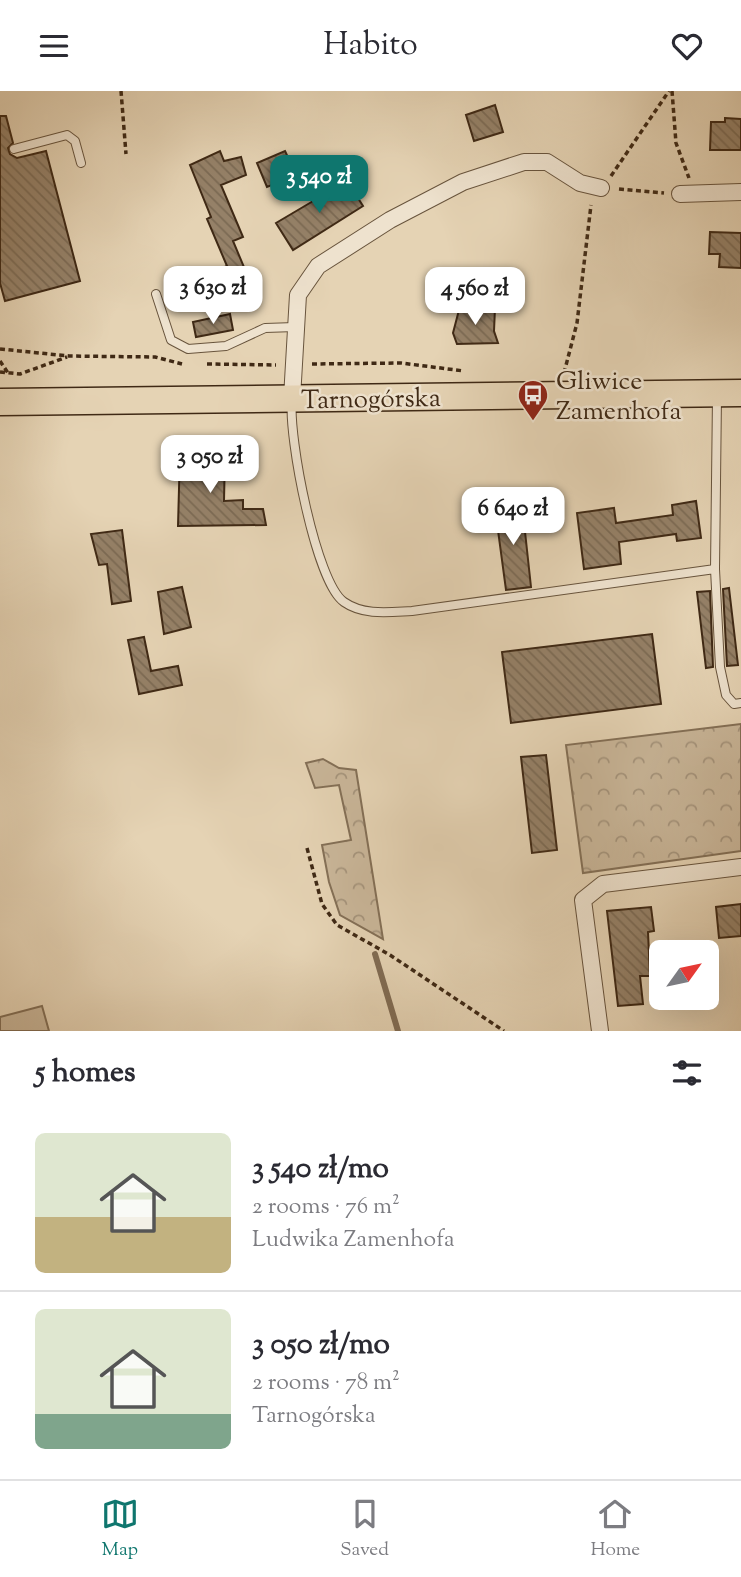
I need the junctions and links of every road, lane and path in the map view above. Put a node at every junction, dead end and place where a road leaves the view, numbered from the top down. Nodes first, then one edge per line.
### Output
1 (121, 91) edge
2 (671, 91) edge
3 (14, 149) dead end
4 (126, 154) dead end
5 (81, 163) dead end
6 (601, 188) junction
7 (741, 192) edge
8 (687, 194) junction
9 (156, 294) dead end
10 (295, 327) junction
11 (0, 349) edge
12 (69, 356) junction
13 (0, 361) edge
14 (184, 364) dead end
15 (196, 364) dead end
16 (296, 366) junction
17 (0, 372) edge
18 (466, 372) dead end
19 (10, 375) junction
20 (563, 378) dead end
21 (729, 393) edge
22 (292, 398) junction
23 (0, 402) edge
24 (715, 569) junction
25 (741, 703) edge
26 (307, 848) dead end
27 (741, 867) edge
28 (504, 1031) edge
29 (600, 1031) edge

1 - 4 path
2 - 6 path
2 - 8 path
3 - 5 lane
6 - 8 path
6 - 10 street
6 - 20 path
7 - 8 street
9 - 10 lane
10 - 16 street
11 - 12 path
12 - 14 path
12 - 19 path
13 - 19 path
15 - 16 path
16 - 18 path
16 - 22 street
17 - 19 path
21 - 22 main road, Tarnogórska
21 - 24 lane
22 - 23 main road, Tarnogórska
22 - 24 lane
24 - 25 lane
26 - 28 path
27 - 29 street

